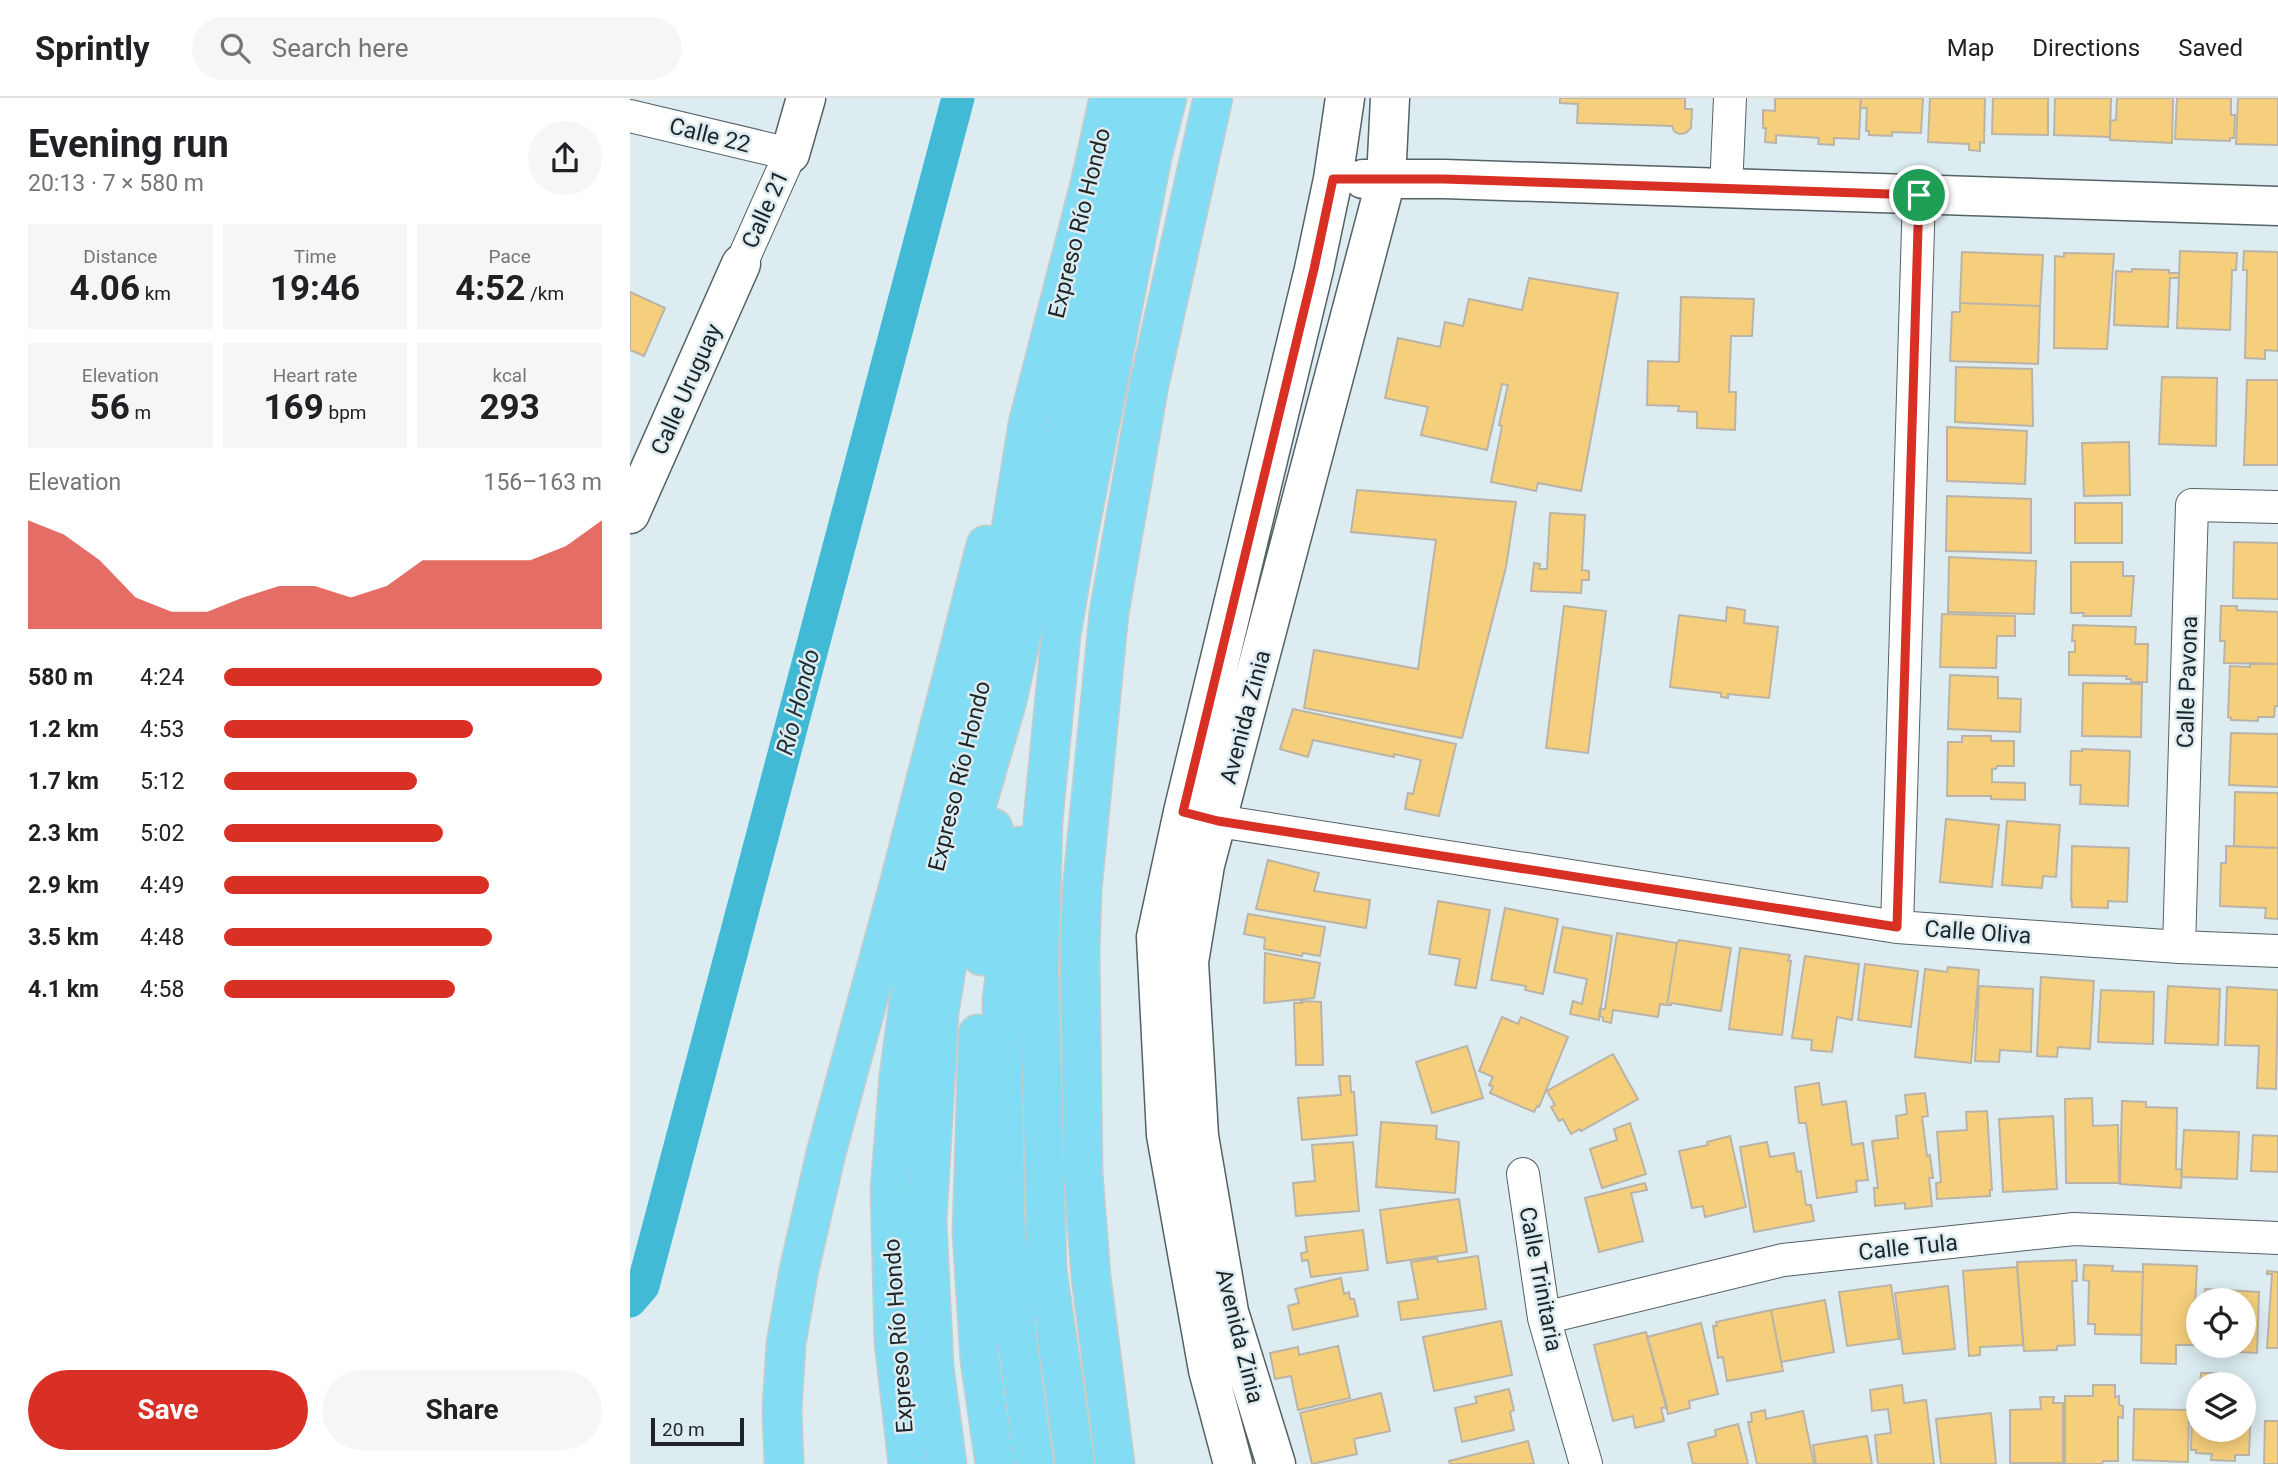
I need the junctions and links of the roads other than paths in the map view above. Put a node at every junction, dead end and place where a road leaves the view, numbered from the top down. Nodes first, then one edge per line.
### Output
1 (806, 98) edge
2 (1110, 98) edge
3 (1139, 98) edge
4 (1167, 98) edge
5 (1213, 98) edge
6 (1345, 98) edge
7 (1390, 98) edge
8 (1730, 98) edge
9 (630, 116) edge
10 (789, 154) junction
11 (1333, 179) junction
12 (1386, 180) junction
13 (1726, 189) junction
14 (1919, 195) junction
15 (2278, 206) edge
16 (741, 264) joint
17 (1028, 424) junction
18 (2278, 507) edge
19 (630, 514) edge
20 (1061, 635) junction
21 (1007, 701) junction
22 (1201, 817) junction
23 (1897, 927) junction
24 (2179, 947) junction
25 (2278, 951) edge
26 (1523, 1174) dead end
27 (2278, 1238) edge
28 (1544, 1318) junction
29 (784, 1464) edge
30 (908, 1464) edge
31 (947, 1464) edge
32 (995, 1464) edge
33 (1034, 1464) edge
34 (1075, 1464) edge
35 (1115, 1464) edge
36 (1233, 1464) edge
37 (1276, 1464) edge
38 (1586, 1464) edge

1 - 10 street
2 - 17 highway, Expreso Río Hondo
3 - 21 highway
4 - 20 highway
5 - 35 highway
6 - 11 street, Avenida Zinia
7 - 12 street, Avenida Zinia
8 - 13 street
9 - 10 street, Calle 22
10 - 16 street, Calle 21
11 - 12 street
11 - 22 street, Avenida Zinia
12 - 13 street
12 - 22 street, Avenida Zinia
13 - 14 street
14 - 15 street
14 - 23 street
16 - 19 street, Calle Uruguay
17 - 29 highway
17 - 30 highway, Expreso Río Hondo
18 - 24 street, Calle Pavona
20 - 33 highway
20 - 34 highway
21 - 31 highway
21 - 32 highway
22 - 23 street, Calle Oliva
22 - 36 street, Avenida Zinia
22 - 37 street, Avenida Zinia
23 - 24 street, Calle Oliva
24 - 25 street, Calle Oliva
26 - 28 street, Calle Trinitaria
27 - 28 street, Calle Tula
28 - 38 street, Calle Trinitaria

